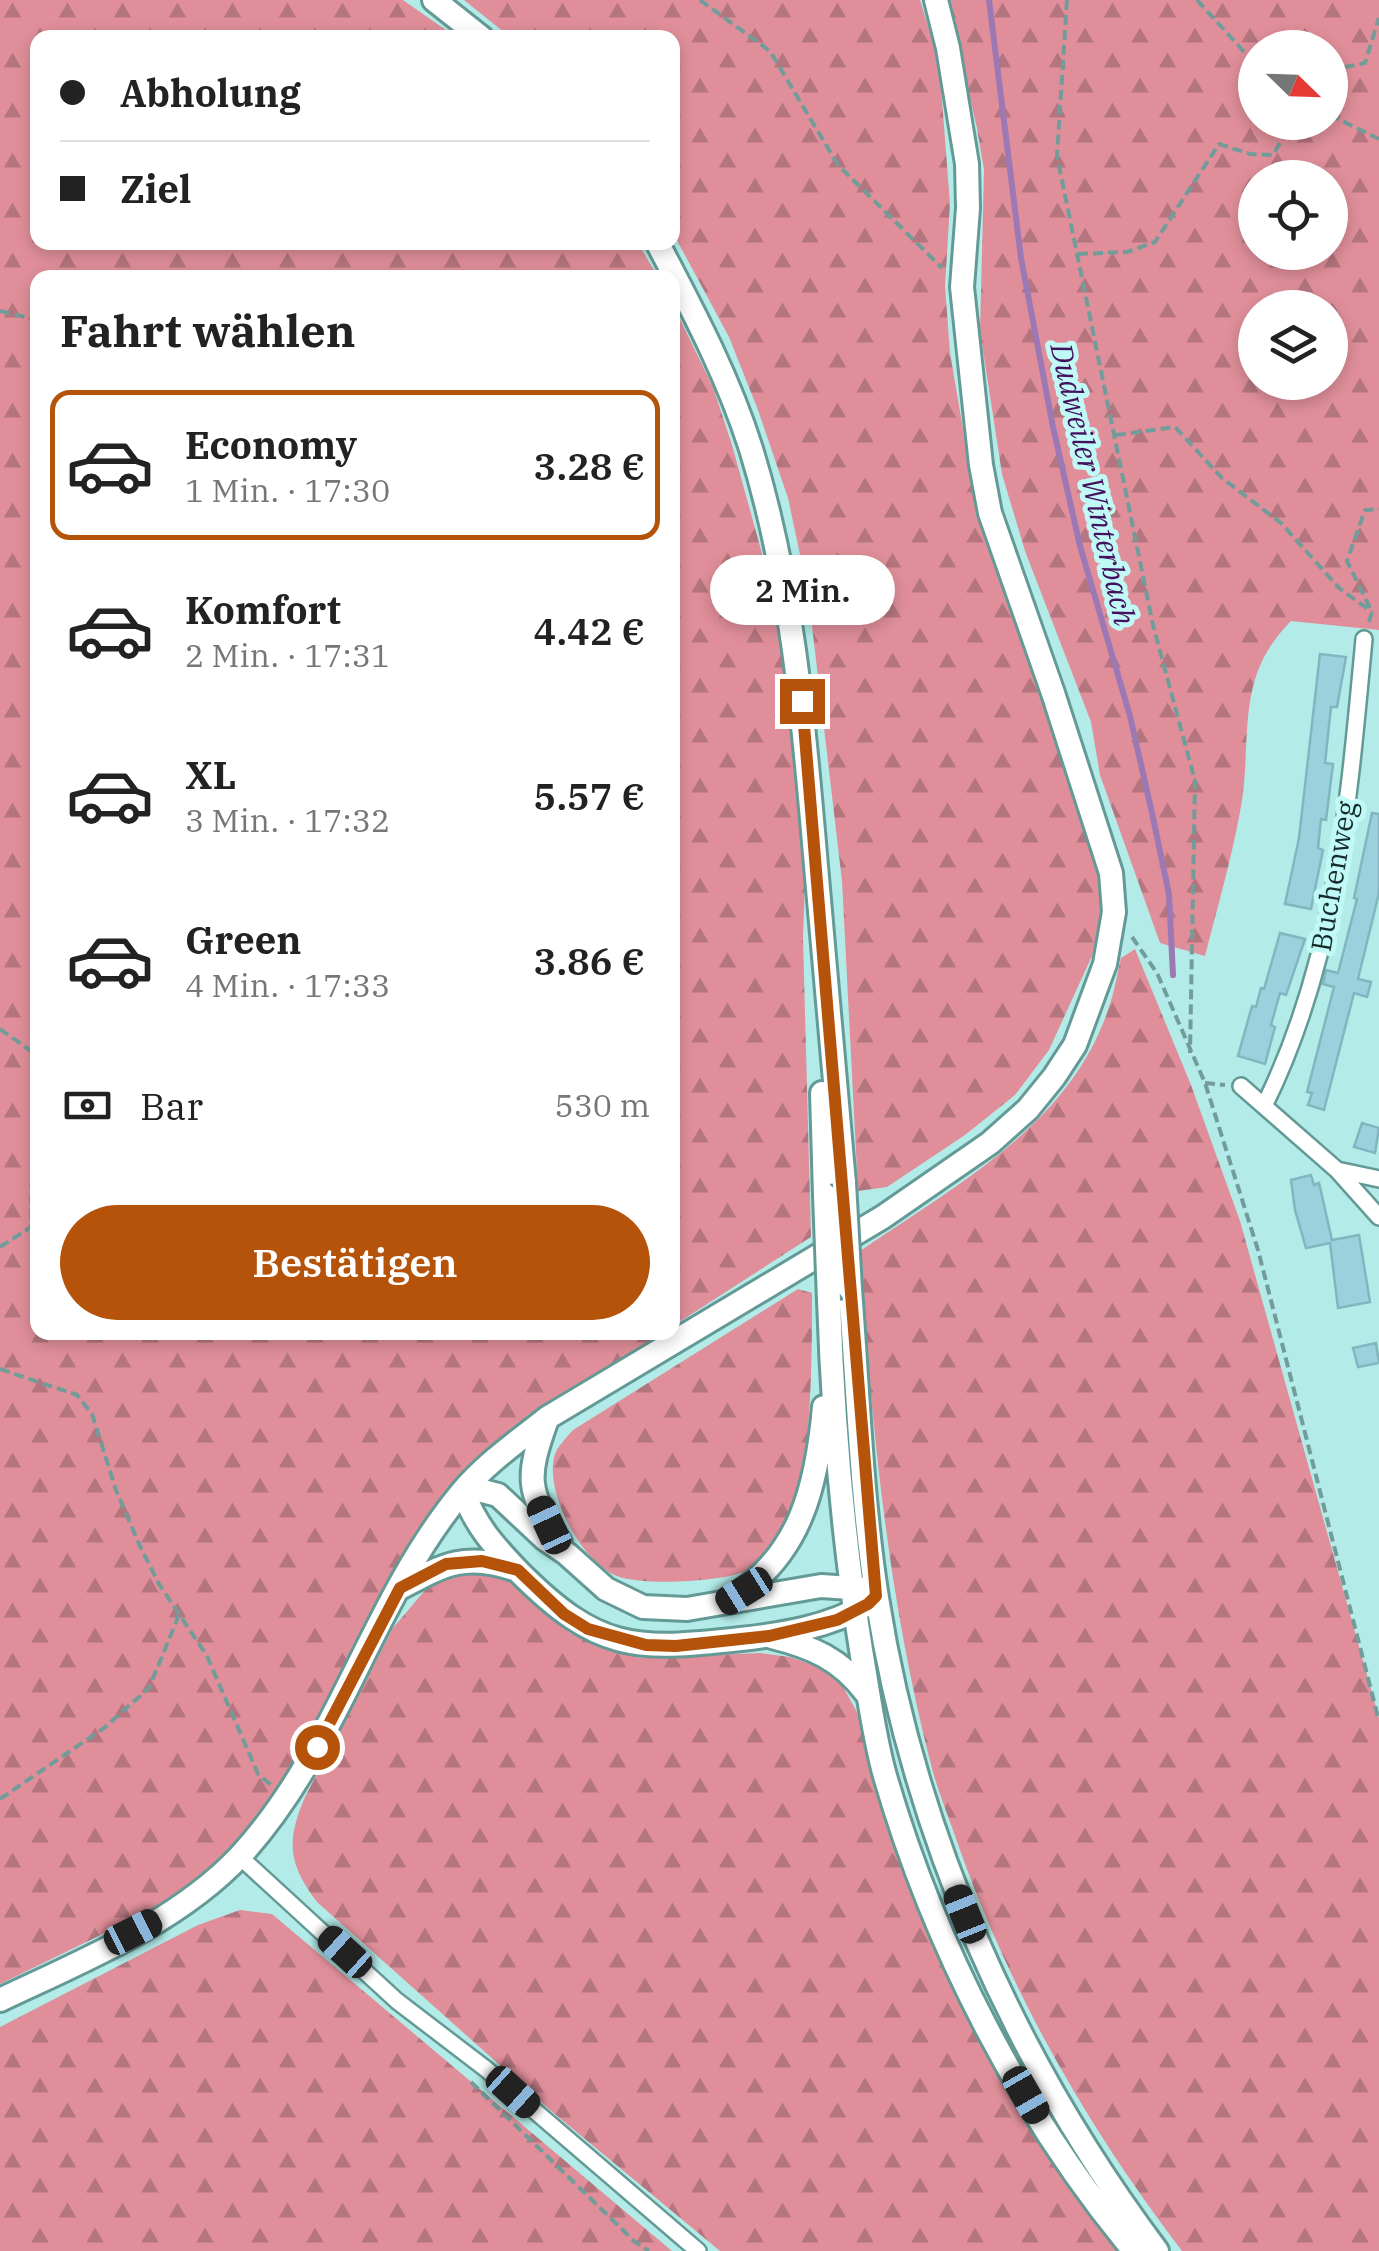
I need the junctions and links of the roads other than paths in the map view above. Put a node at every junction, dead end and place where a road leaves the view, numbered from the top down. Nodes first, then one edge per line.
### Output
1 (434, 0) edge
2 (936, 0) edge
3 (472, 30) edge
4 (680, 287) edge
5 (1364, 640) dead end
6 (1242, 1086) dead end
7 (1265, 1104) junction
8 (1337, 1170) junction
9 (1379, 1180) edge
10 (834, 1189) junction
11 (1379, 1217) edge
12 (680, 1339) edge
13 (678, 1340) edge
14 (830, 1344) junction
15 (548, 1418) junction
16 (462, 1491) junction
17 (567, 1554) junction
18 (518, 1570) junction
19 (851, 1585) junction
20 (400, 1588) junction
21 (876, 1596) junction
22 (721, 1605) junction
23 (855, 1612) junction
24 (769, 1636) junction
25 (869, 1697) junction
26 (239, 1856) junction
27 (0, 2000) edge
28 (698, 2251) edge
29 (1134, 2251) edge
30 (1157, 2251) edge

1 - 3 main road
2 - 12 main road
4 - 10 main road
5 - 7 street, Buchenweg
6 - 7 street
7 - 8 street
8 - 9 street
8 - 11 street
10 - 14 main road, bridge
10 - 21 main road, bridge
13 - 15 main road
14 - 19 main road
14 - 22 main road
15 - 16 main road
15 - 17 main road
16 - 17 main road
16 - 18 main road
16 - 20 main road
17 - 22 main road
18 - 20 main road
18 - 24 main road
19 - 21 main road
19 - 22 main road
19 - 23 main road
20 - 26 main road
21 - 23 main road
21 - 30 main road
23 - 24 main road
23 - 25 main road
24 - 25 main road
25 - 29 main road
26 - 27 main road
26 - 28 street

